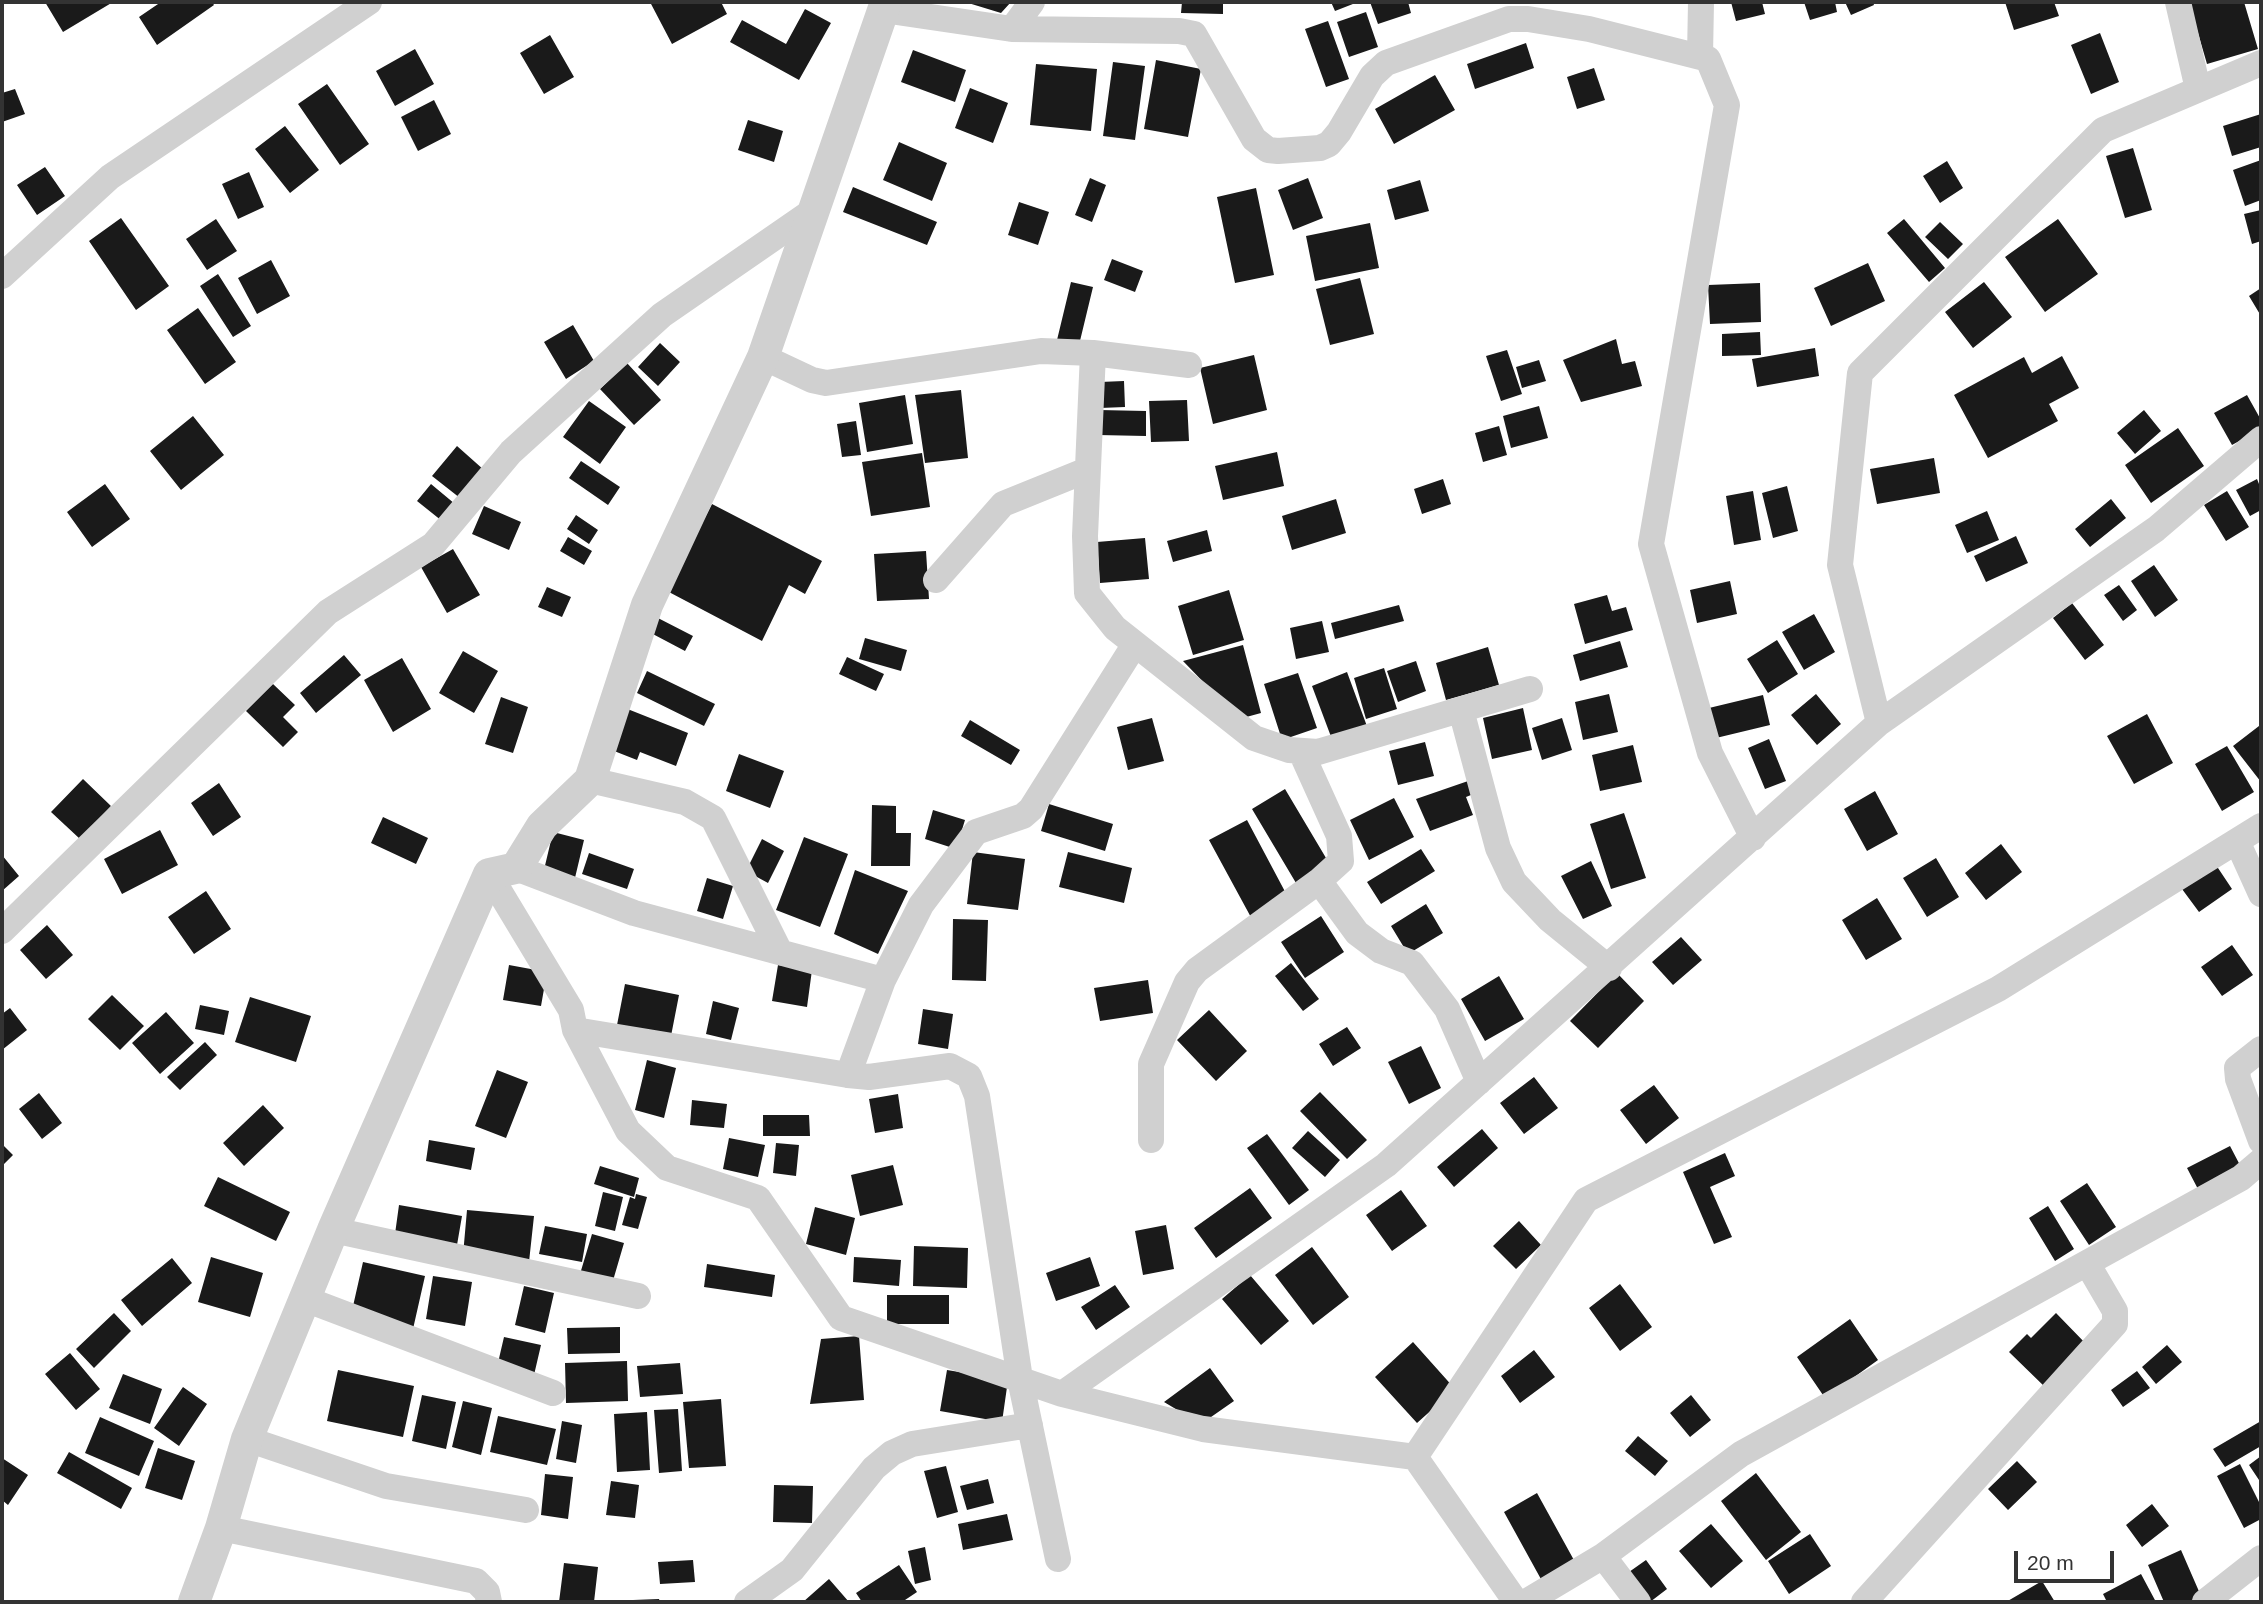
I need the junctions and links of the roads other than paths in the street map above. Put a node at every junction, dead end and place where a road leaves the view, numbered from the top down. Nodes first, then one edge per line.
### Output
1 (369, 2) edge
2 (1031, 2) edge
3 (1701, 2) edge
4 (2178, 2) edge
5 (884, 6) edge
6 (1012, 29) junction
7 (1705, 59) junction
8 (2261, 63) edge
9 (2198, 89) junction
10 (814, 210) junction
11 (2, 276) edge
12 (1093, 353) junction
13 (763, 357) junction
14 (1189, 365) dead end
15 (2261, 439) edge
16 (1087, 470) junction
17 (936, 580) dead end
18 (1135, 644) junction
19 (1530, 689) dead end
20 (1461, 709) junction
21 (1880, 723) junction
22 (1295, 751) junction
23 (590, 780) junction
24 (2261, 826) edge
25 (1753, 838) junction
26 (2237, 841) junction
27 (502, 871) junction
28 (1319, 881) junction
29 (2261, 894) edge
30 (2, 931) edge
31 (780, 952) junction
32 (1609, 968) junction
33 (883, 980) junction
34 (575, 1030) junction
35 (2261, 1049) edge
36 (848, 1075) junction
37 (1479, 1082) junction
38 (1151, 1140) dead end
39 (2261, 1141) edge
40 (2261, 1161) edge
41 (333, 1230) junction
42 (2087, 1263) junction
43 (638, 1296) dead end
44 (305, 1299) junction
45 (1020, 1380) junction
46 (553, 1393) dead end
47 (1062, 1394) junction
48 (1030, 1424) junction
49 (247, 1439) junction
50 (1415, 1457) junction
51 (526, 1510) dead end
52 (221, 1528) junction
53 (1603, 1556) junction
54 (2261, 1558) edge
55 (1058, 1559) dead end
56 (194, 1602) edge
57 (489, 1602) edge
58 (747, 1602) edge
59 (1516, 1602) edge
60 (1526, 1602) edge
61 (1638, 1602) edge
62 (1864, 1602) edge
63 (2205, 1602) edge

1 - 11 street
2 - 6 street
3 - 7 street
4 - 9 street
5 - 6 street
5 - 10 street
6 - 7 street
7 - 25 street
8 - 9 street
9 - 21 street
10 - 13 street
10 - 30 street
12 - 13 street
12 - 14 street
12 - 16 street
13 - 23 street
15 - 21 street
16 - 17 street
16 - 18 street
18 - 22 street
18 - 33 street
19 - 20 street
20 - 22 street
20 - 32 street
21 - 25 street
22 - 28 street
23 - 27 street
23 - 31 street
24 - 26 street
25 - 32 street
26 - 29 street
26 - 50 street
27 - 31 street
27 - 34 street
27 - 41 street
28 - 37 street
28 - 38 street
31 - 33 street
32 - 37 street
33 - 36 street
34 - 36 street
34 - 45 street
35 - 39 street
36 - 45 street
37 - 47 street
40 - 42 street
41 - 43 street
41 - 44 street
42 - 53 street
42 - 62 street
44 - 46 street
44 - 49 street
45 - 47 street
45 - 48 street
47 - 50 street
48 - 55 street
48 - 58 street
49 - 51 street
49 - 52 street
50 - 59 street
52 - 56 street
52 - 57 street
53 - 60 street
53 - 61 street
54 - 63 street

